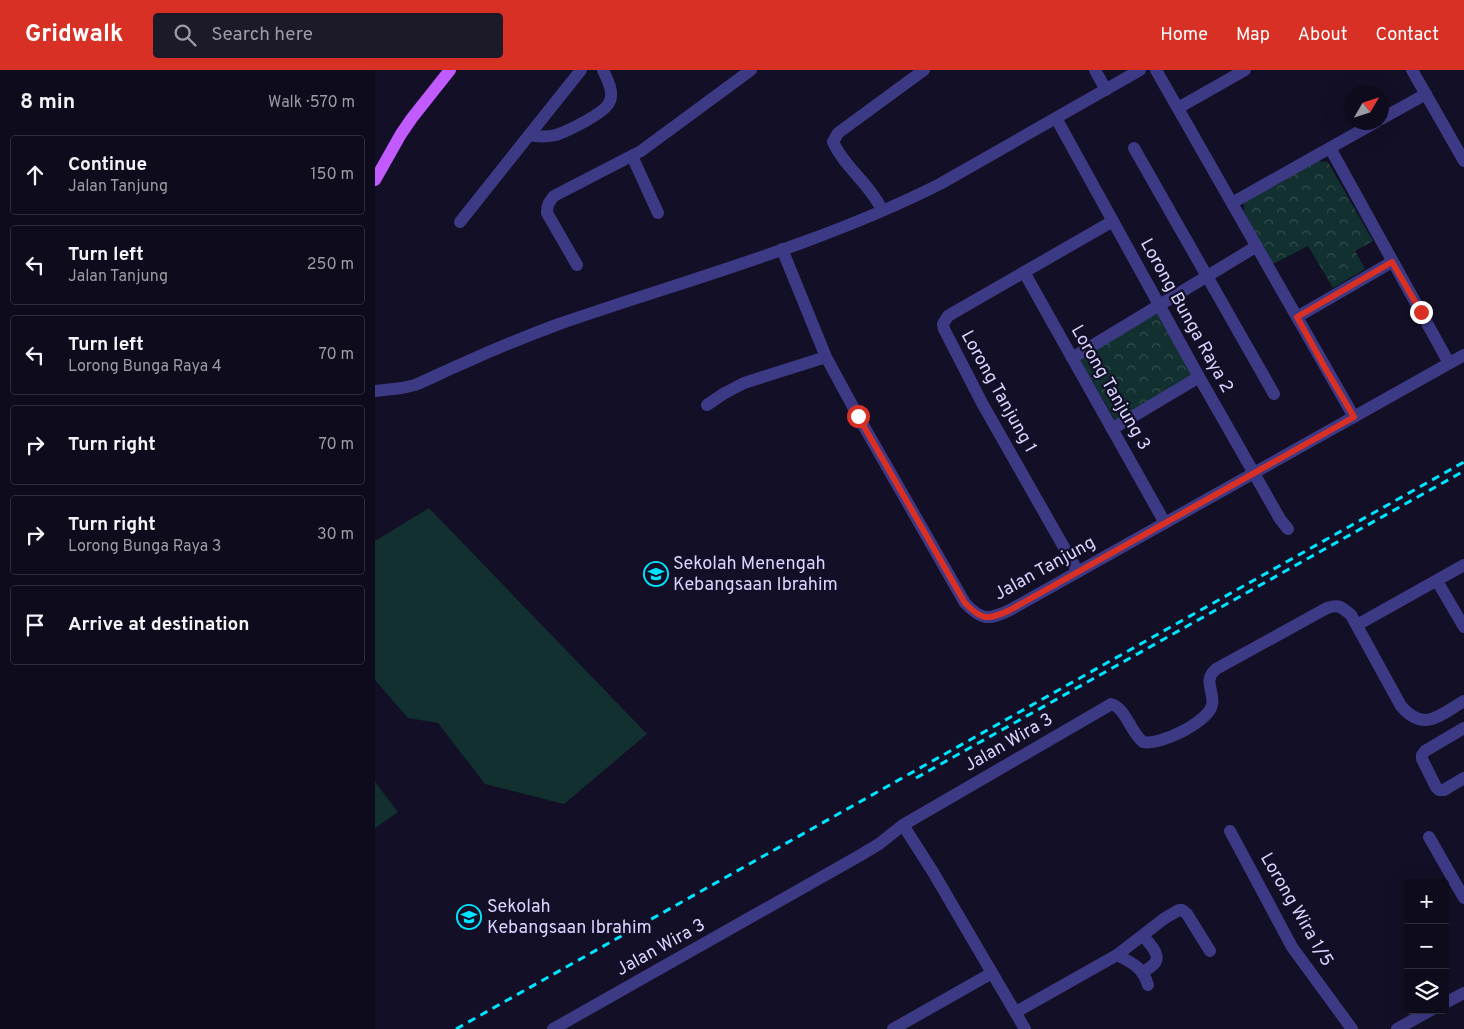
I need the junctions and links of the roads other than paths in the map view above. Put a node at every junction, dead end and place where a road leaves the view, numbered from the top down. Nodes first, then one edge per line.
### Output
1 (449, 70) edge
2 (581, 70) edge
3 (603, 70) edge
4 (925, 70) edge
5 (1095, 70) edge
6 (1140, 70) edge
7 (1156, 70) edge
8 (1245, 70) edge
9 (1412, 70) edge
10 (747, 71) edge
11 (1106, 90) junction
12 (1426, 94) junction
13 (1178, 108) junction
14 (1389, 115) edge
15 (1056, 118) junction
16 (1362, 130) edge
17 (1464, 133) edge
18 (529, 135) junction
19 (1452, 139) junction
20 (1134, 148) dead end
21 (1330, 148) junction
22 (632, 156) junction
23 (1464, 161) edge
24 (375, 180) edge
25 (1233, 204) junction
26 (882, 210) junction
27 (658, 213) dead end
28 (1113, 221) junction
29 (460, 222) dead end
30 (1257, 246) junction
31 (782, 249) junction
32 (1392, 262) junction
33 (577, 264) dead end
34 (1024, 272) junction
35 (1207, 276) junction
36 (1160, 305) junction
37 (1297, 317) junction
38 (1464, 355) edge
39 (826, 358) junction
40 (1072, 358) junction
41 (1449, 363) junction
42 (1199, 377) junction
43 (375, 391) edge
44 (1274, 394) dead end
45 (707, 405) dead end
46 (1354, 417) junction
47 (1112, 429) junction
48 (1253, 473) junction
49 (1165, 523) junction
50 (1288, 529) dead end
51 (1464, 565) edge
52 (1078, 572) junction
53 (1437, 581) junction
54 (1357, 625) junction
55 (1464, 627) edge
56 (1464, 701) edge
57 (1464, 728) edge
58 (1464, 778) edge
59 (903, 825) junction
60 (1230, 831) dead end
61 (1429, 837) dead end
62 (1464, 898) edge
63 (1143, 936) junction
64 (1210, 951) dead end
65 (1117, 955) junction
66 (992, 972) junction
67 (1143, 972) junction
68 (1148, 985) dead end
69 (1464, 993) edge
70 (1449, 998) edge
71 (1016, 1012) junction
72 (1424, 1014) edge
73 (560, 1027) edge
74 (893, 1029) edge
75 (1025, 1029) edge
76 (1352, 1029) edge
77 (1397, 1029) edge

1 - 24 main road
2 - 18 street
3 - 18 street
4 - 26 street
5 - 11 street
6 - 11 street
7 - 13 street
8 - 13 street
9 - 12 street
10 - 22 street
11 - 15 street
12 - 14 street
12 - 19 street
13 - 25 street
15 - 26 street
15 - 28 street, Lorong Bunga Raya 2
16 - 21 street
17 - 19 street
18 - 29 street
19 - 23 street
20 - 35 street
21 - 25 street
21 - 32 street
22 - 27 street
22 - 33 street
25 - 30 street
26 - 31 street
28 - 34 street, Lorong Tanjung 1
28 - 36 street, Lorong Bunga Raya 2
30 - 35 street
30 - 37 street
31 - 39 street, Jalan Tanjung
31 - 43 street
32 - 37 street
32 - 41 street
34 - 40 street, Lorong Tanjung 3
34 - 52 street, Lorong Tanjung 1
35 - 36 street
35 - 44 street
36 - 40 street
36 - 42 street, Lorong Bunga Raya 2
37 - 46 street
38 - 41 street, Jalan Tanjung
39 - 45 street
39 - 52 street, Jalan Tanjung
40 - 47 street, Lorong Tanjung 3
41 - 46 street, Jalan Tanjung
42 - 47 street
42 - 48 street, Lorong Bunga Raya 2
46 - 48 street, Jalan Tanjung
47 - 49 street, Lorong Tanjung 3
48 - 49 street, Jalan Tanjung
48 - 50 street, Lorong Bunga Raya 2
49 - 52 street, Jalan Tanjung
51 - 53 street
53 - 54 street
53 - 55 street
54 - 56 street, Jalan Wira 3
54 - 59 street, Jalan Wira 3
57 - 58 street
59 - 66 street
59 - 73 street, Jalan Wira 3
60 - 76 street, Lorong Wira 1/5
61 - 62 street
63 - 64 street
63 - 65 street
63 - 67 street
65 - 67 street
65 - 71 street
66 - 71 street
66 - 74 street
67 - 68 street
69 - 70 street
71 - 75 street
72 - 77 street

